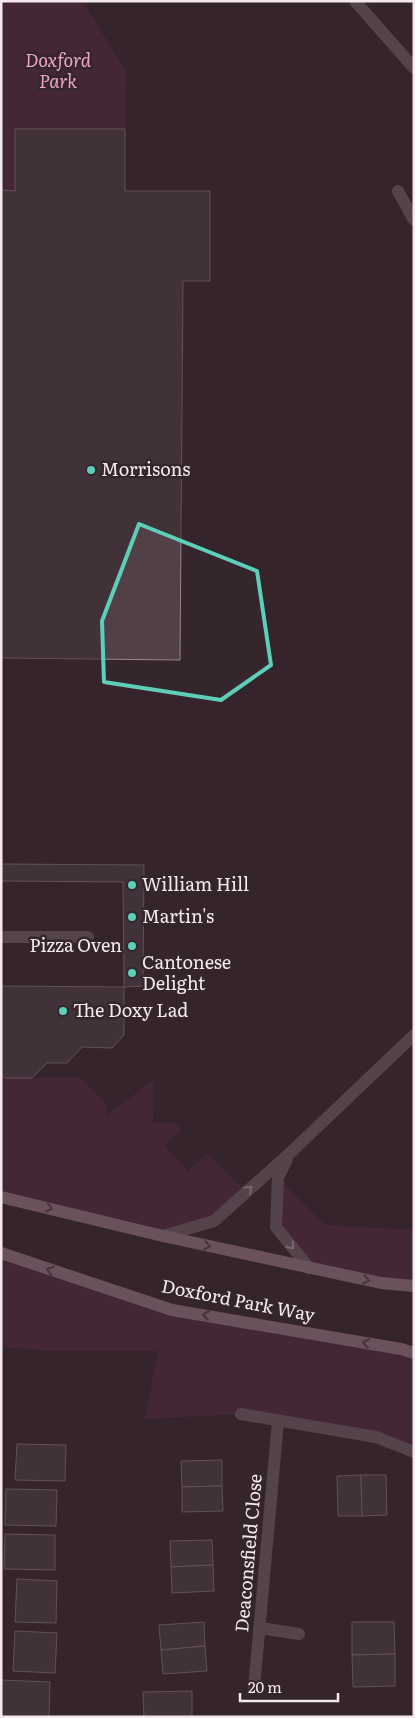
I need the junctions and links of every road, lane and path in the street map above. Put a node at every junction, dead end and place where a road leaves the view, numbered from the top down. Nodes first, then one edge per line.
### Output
1 (355, 1) edge
2 (414, 68) edge
3 (398, 190) dead end
4 (414, 220) edge
5 (1, 937) edge
6 (88, 937) dead end
7 (414, 1035) edge
8 (290, 1152) junction
9 (1, 1197) edge
10 (163, 1236) junction
11 (1, 1253) edge
12 (309, 1268) junction
13 (414, 1286) edge
14 (414, 1353) edge
15 (241, 1414) dead end
16 (278, 1421) junction
17 (414, 1452) edge
18 (260, 1628) junction
19 (299, 1634) dead end
20 (254, 1688) dead end

1 - 2 street
3 - 4 street
5 - 6 street
7 - 8 street
10 -> 8 street
8 -> 12 street
9 -> 10 main road
10 -> 12 main road
14 -> 11 main road, Doxford Park Way
12 -> 13 main road
15 - 16 street
16 - 17 street
16 - 18 street, Deaconsfield Close
18 - 19 street
18 - 20 street, Deaconsfield Close

